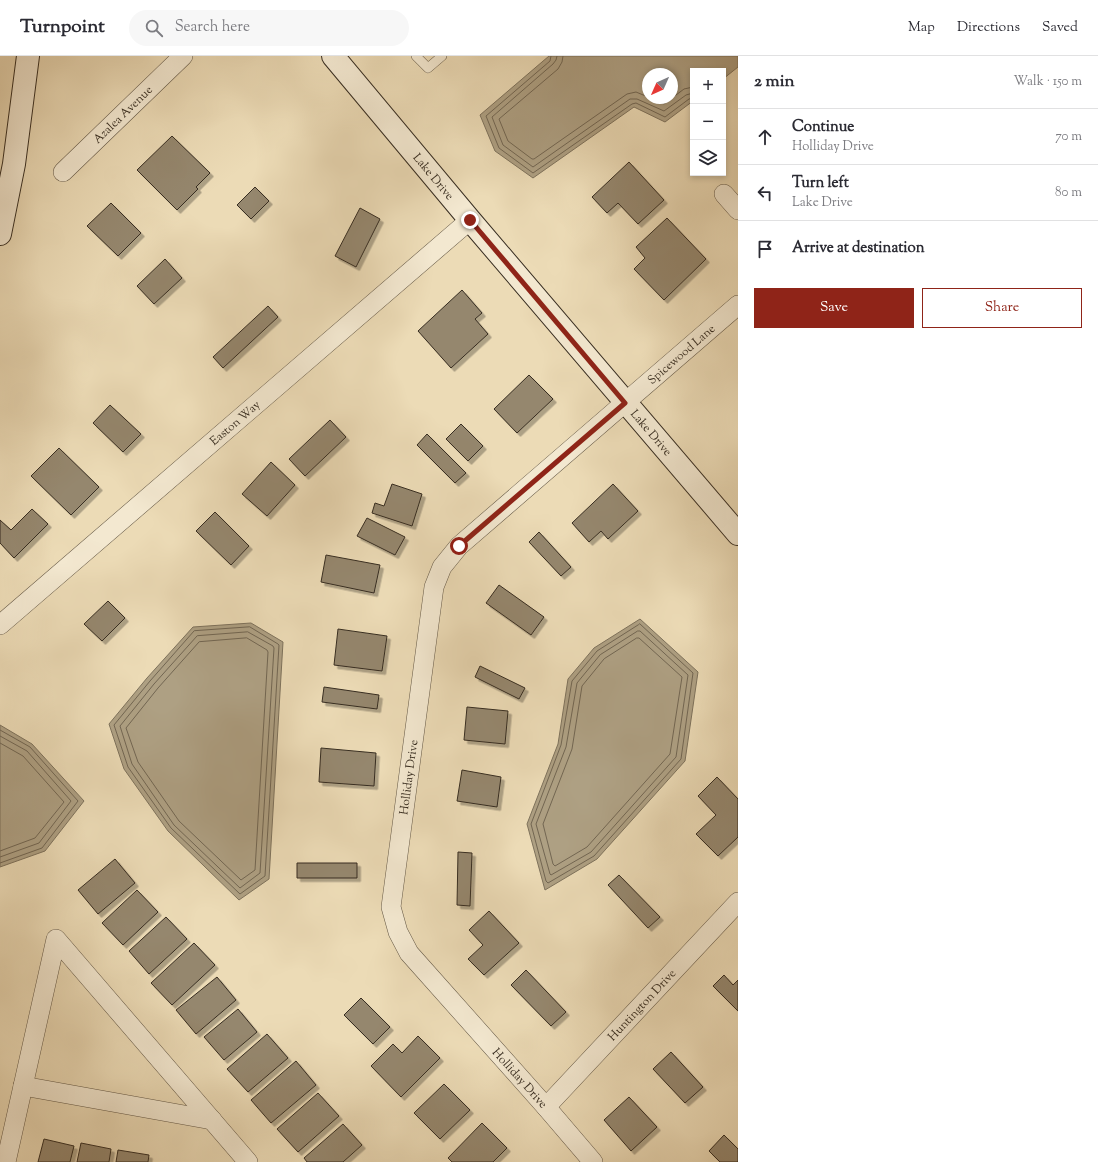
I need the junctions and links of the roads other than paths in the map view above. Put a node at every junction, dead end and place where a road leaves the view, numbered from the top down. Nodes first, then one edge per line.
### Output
1 (28, 56) edge
2 (183, 56) edge
3 (332, 56) edge
4 (416, 56) edge
5 (442, 56) edge
6 (63, 172) dead end
7 (724, 194) dead end
8 (738, 210) edge
9 (470, 220) junction
10 (0, 234) edge
11 (738, 305) edge
12 (625, 403) junction
13 (738, 534) edge
14 (0, 625) edge
15 (738, 902) edge
16 (23, 1086) junction
17 (546, 1107) junction
18 (212, 1120) junction
19 (6, 1162) edge
20 (248, 1162) edge
21 (593, 1162) edge

1 - 10 street
2 - 6 street, Azalea Avenue
3 - 9 street, Lake Drive
4 - 5 lane
7 - 8 street
9 - 12 street, Lake Drive
9 - 14 street, Easton Way
11 - 12 street, Spicewood Lane
12 - 13 street, Lake Drive
12 - 17 street, Holliday Drive
15 - 17 street, Huntington Drive
16 - 18 street
16 - 18 street
16 - 19 street
17 - 21 street, Holliday Drive
18 - 20 street

